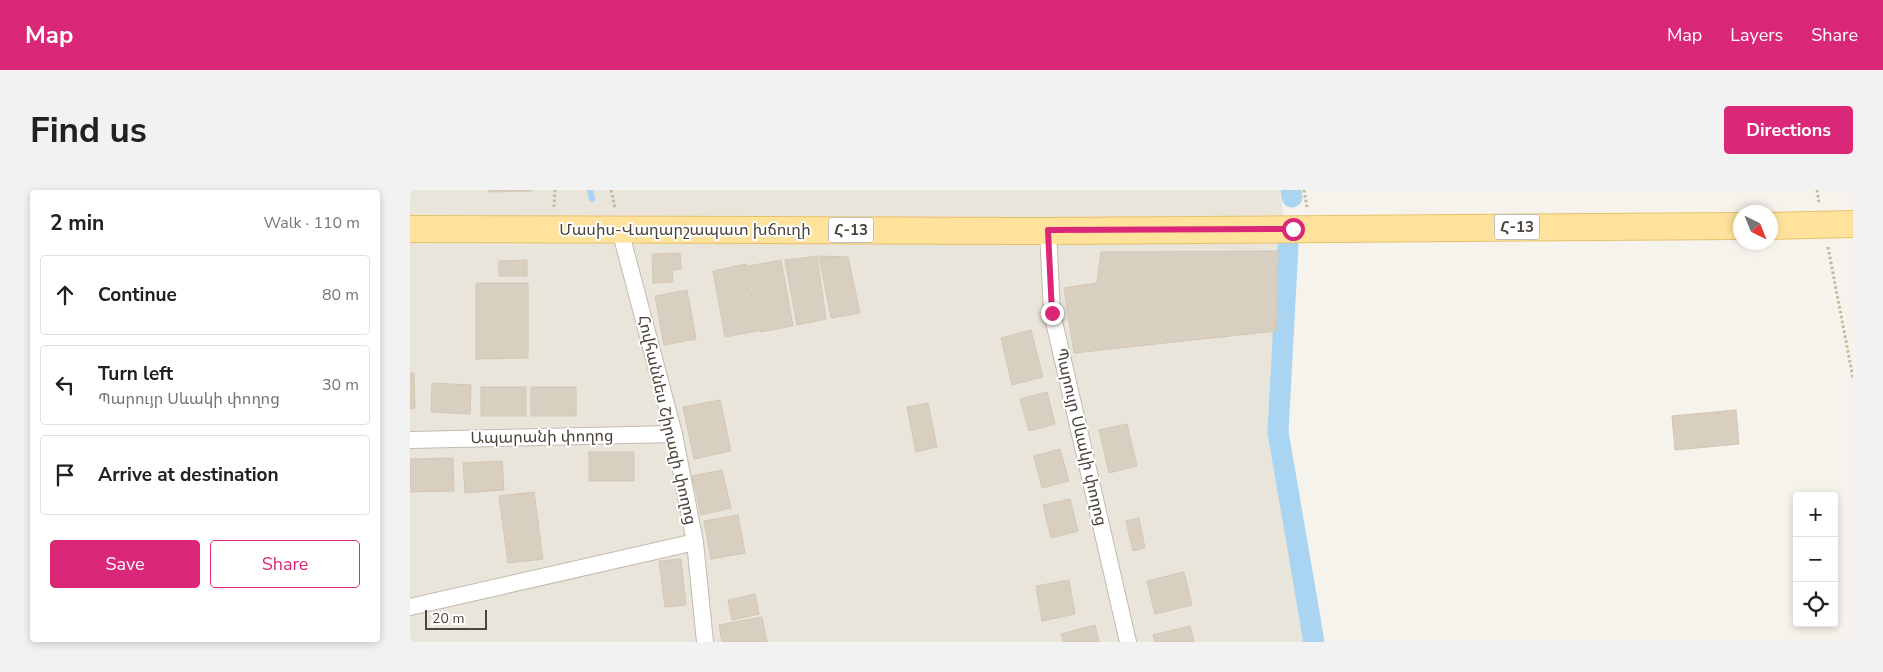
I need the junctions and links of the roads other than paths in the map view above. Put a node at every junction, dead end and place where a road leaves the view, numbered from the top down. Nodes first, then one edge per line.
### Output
1 (1852, 224) edge
2 (1733, 226) edge
3 (1778, 226) edge
4 (410, 229) edge
5 (620, 230) junction
6 (1048, 230) junction
7 (674, 434) junction
8 (410, 440) edge
9 (695, 542) junction
10 (410, 607) edge
11 (705, 642) edge
12 (1128, 642) edge

1 - 3 main road
2 - 6 main road, Մասիս-Վաղարշապատ խճուղի / Հ-13
4 - 5 main road, Մասիս-Վաղարշապատ խճուղի / Հ-13
5 - 6 main road, Մասիս-Վաղարշապատ խճուղի / Հ-13
5 - 7 street, Հովհաննես Շիրազի փողոց
6 - 12 street, Պարույր Սևակի փողոց
7 - 8 street, Ապարանի փողոց
7 - 9 street, Հովհաննես Շիրազի փողոց
9 - 10 street
9 - 11 street, Հովհաննես Շիրազի փողոց

